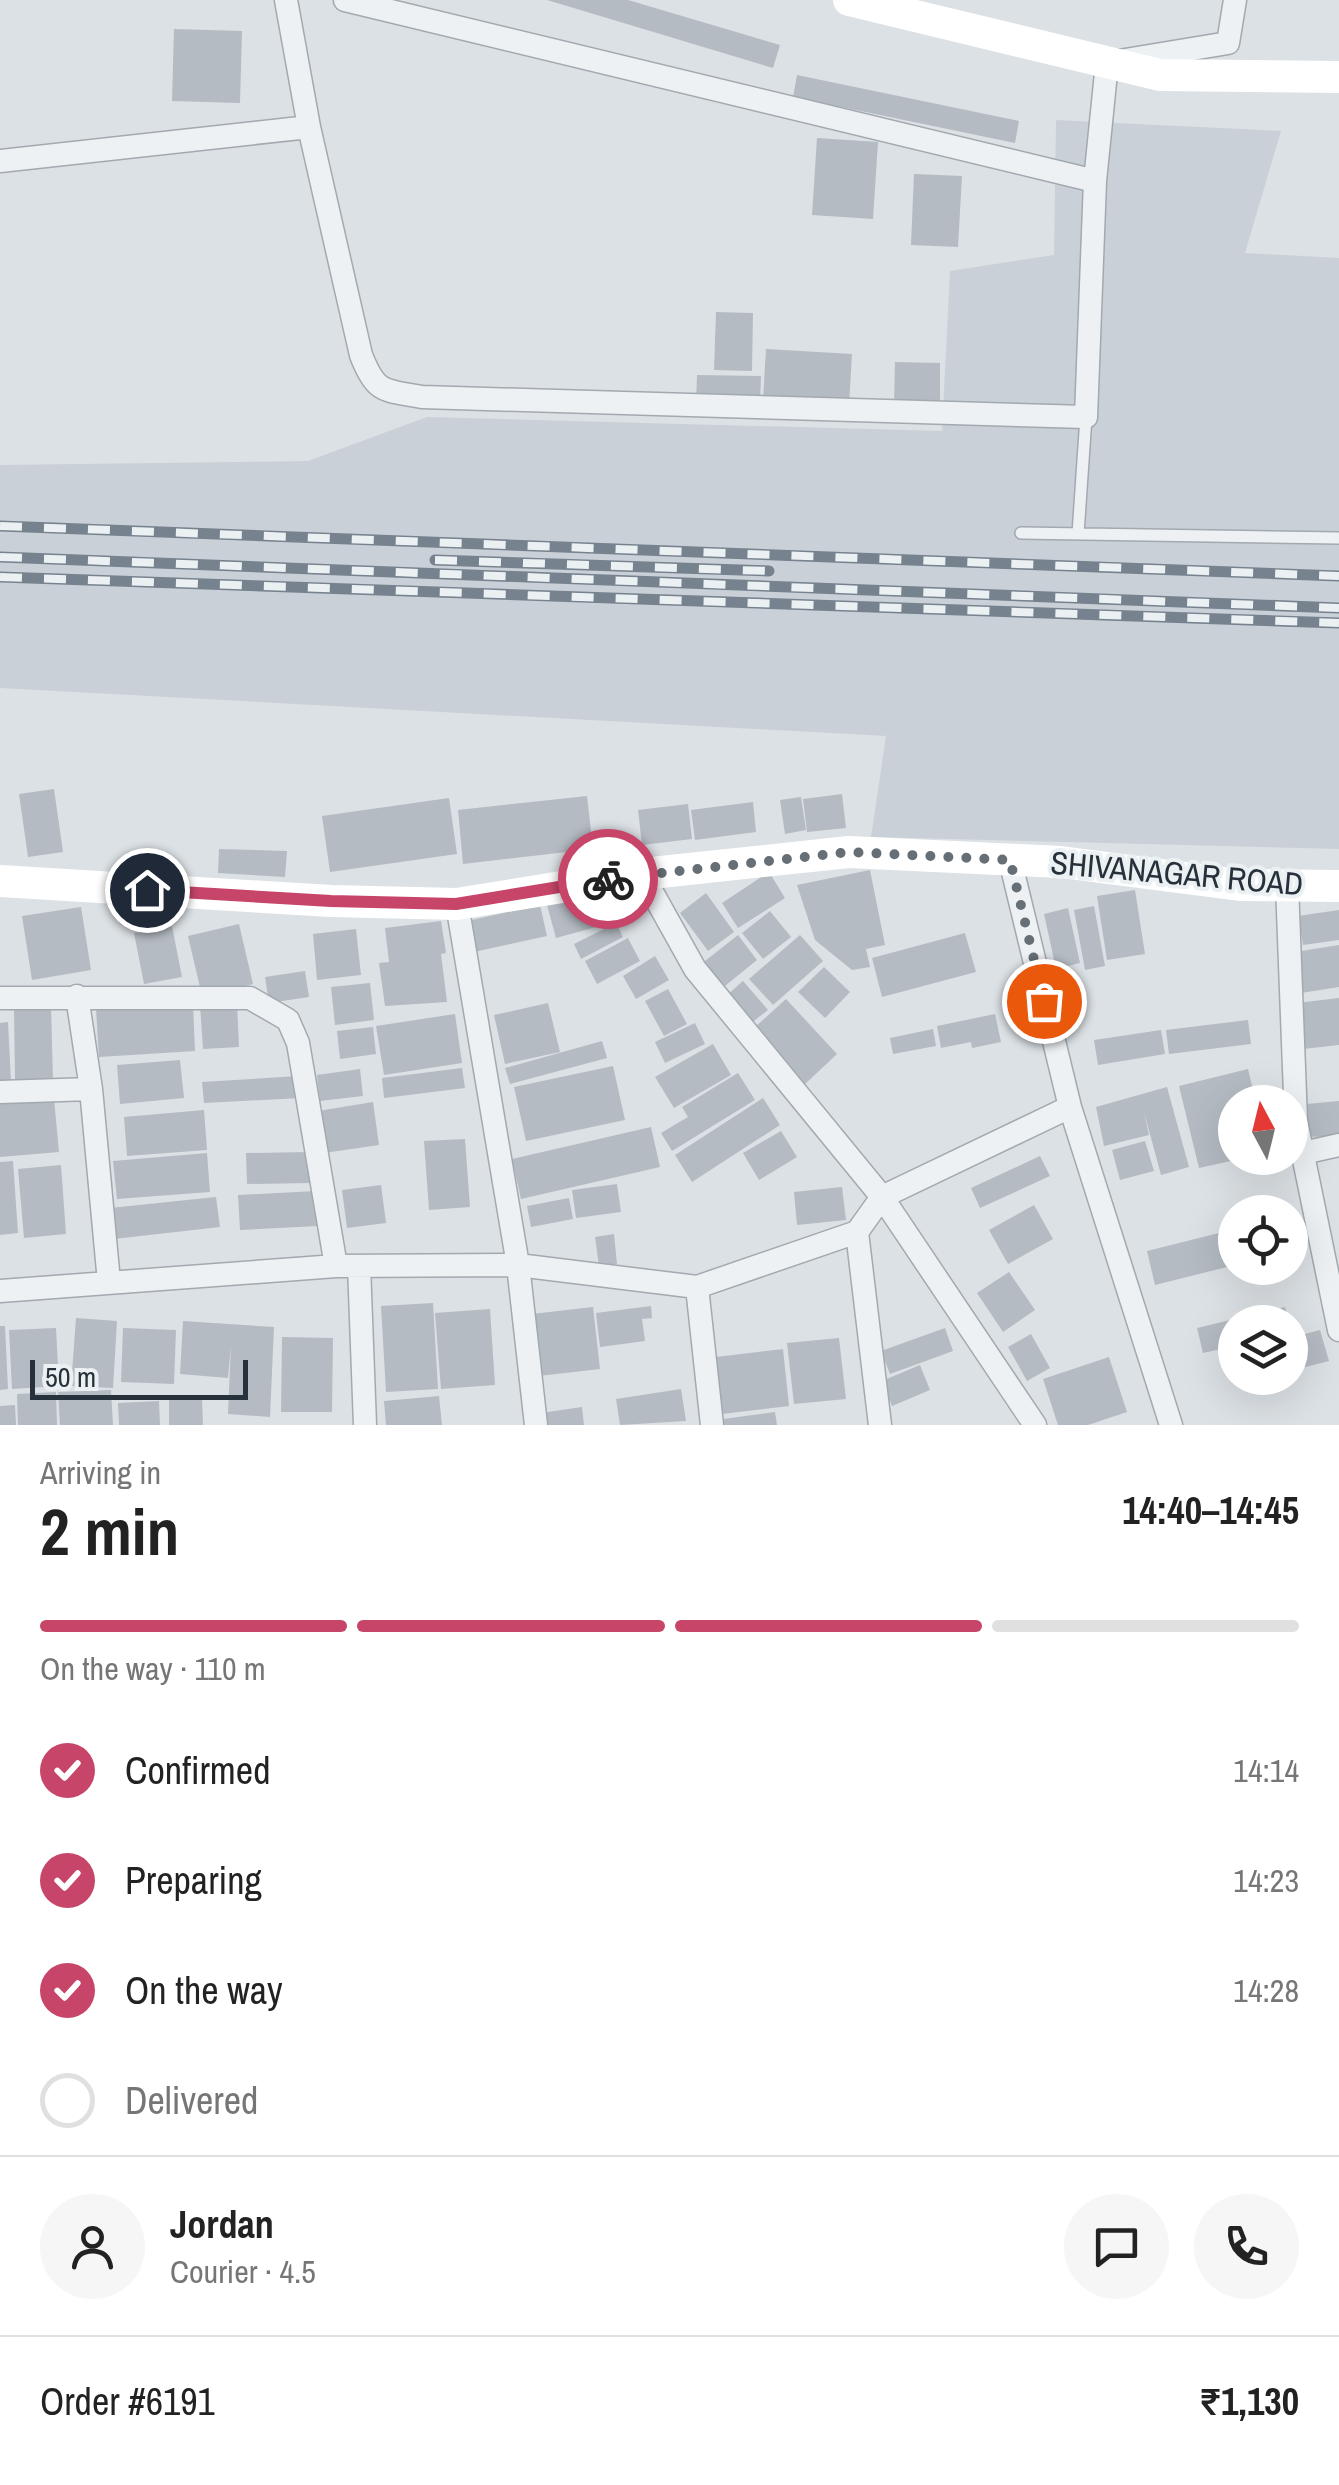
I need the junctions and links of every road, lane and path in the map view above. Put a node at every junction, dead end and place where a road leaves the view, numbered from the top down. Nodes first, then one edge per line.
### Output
1 (286, 0) edge
2 (344, 0) edge
3 (1235, 0) edge
4 (868, 3) edge
5 (1107, 63) junction
6 (1339, 77) edge
7 (309, 127) junction
8 (0, 161) edge
9 (1095, 181) junction
10 (1086, 417) junction
11 (1021, 533) dead end
12 (1078, 534) junction
13 (1339, 538) edge
14 (1010, 860) junction
15 (642, 874) junction
16 (0, 882) edge
17 (1288, 885) junction
18 (1339, 886) edge
19 (456, 904) junction
20 (77, 996) junction
21 (0, 998) edge
22 (1295, 1085) edge
23 (91, 1090) junction
24 (0, 1092) edge
25 (1070, 1107) junction
26 (1339, 1144) edge
27 (1308, 1152) edge
28 (1308, 1175) edge
29 (882, 1197) junction
30 (857, 1232) junction
31 (518, 1264) junction
32 (348, 1266) junction
33 (109, 1282) junction
34 (697, 1286) junction
35 (0, 1291) edge
36 (1337, 1317) edge
37 (365, 1425) edge
38 (536, 1425) edge
39 (712, 1425) edge
40 (880, 1425) edge
41 (1035, 1425) edge
42 (1171, 1425) edge

1 - 7 street
2 - 9 street
3 - 5 street
4 - 5 street
5 - 6 street
5 - 9 street
7 - 8 street
7 - 10 street
9 - 10 street
10 - 12 lane
11 - 12 lane
12 - 13 lane
14 - 15 street, SHIVANAGAR ROAD
14 - 17 street, SHIVANAGAR ROAD
14 - 25 street
15 - 19 street, SHIVANAGAR ROAD
15 - 29 street
16 - 19 street, SHIVANAGAR ROAD
17 - 18 street, SHIVANAGAR ROAD
17 - 22 street
19 - 31 street
20 - 21 street
20 - 23 street
20 - 32 street
23 - 24 street
23 - 33 street
25 - 29 street
25 - 42 street
26 - 27 street
28 - 36 street
29 - 30 street
29 - 41 street
30 - 34 street
30 - 40 street
31 - 32 street
31 - 34 street
31 - 38 street
32 - 33 street
32 - 37 street
33 - 35 street
34 - 39 street

